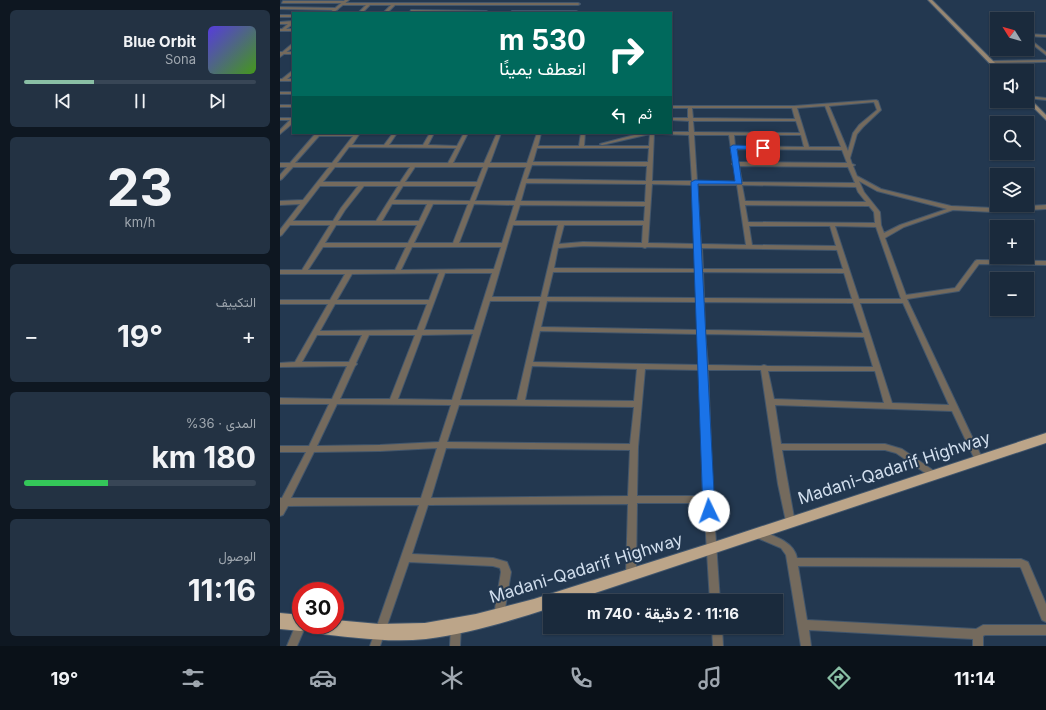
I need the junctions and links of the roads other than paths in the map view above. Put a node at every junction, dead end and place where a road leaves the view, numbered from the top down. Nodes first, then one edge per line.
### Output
1 (364, 0) edge
2 (407, 0) edge
3 (468, 0) edge
4 (494, 0) edge
5 (555, 0) edge
6 (579, 0) edge
7 (930, 0) edge
8 (282, 2) edge
9 (345, 3) edge
10 (369, 4) junction
11 (394, 4) junction
12 (403, 4) junction
13 (418, 4) junction
14 (465, 4) junction
15 (491, 4) junction
16 (516, 4) junction
17 (554, 4) junction
18 (578, 4) junction
19 (280, 8) edge
20 (311, 9) junction
21 (336, 9) junction
22 (306, 12) edge
23 (332, 12) edge
24 (361, 12) edge
25 (386, 12) edge
26 (410, 12) edge
27 (435, 12) edge
28 (458, 12) edge
29 (485, 12) edge
30 (512, 12) edge
31 (551, 12) edge
32 (576, 12) edge
33 (280, 16) edge
34 (292, 16) edge
35 (280, 23) edge
36 (292, 23) edge
37 (292, 24) edge
38 (281, 30) edge
39 (292, 30) edge
40 (1046, 36) edge
41 (1034, 37) edge
42 (1034, 43) edge
43 (292, 46) edge
44 (292, 53) edge
45 (281, 54) edge
46 (1046, 54) edge
47 (1046, 61) edge
48 (992, 62) joint
49 (292, 73) edge
50 (282, 80) edge
51 (280, 93) edge
52 (292, 93) edge
53 (1034, 98) edge
54 (1046, 99) edge
55 (827, 105) junction
56 (1034, 105) edge
57 (280, 106) edge
58 (292, 106) edge
59 (672, 107) edge
60 (690, 107) junction
61 (794, 107) junction
62 (280, 118) edge
63 (1046, 118) edge
64 (672, 119) edge
65 (292, 120) edge
66 (692, 120) junction
67 (798, 120) junction
68 (292, 121) edge
69 (280, 133) edge
70 (672, 133) edge
71 (693, 133) junction
72 (731, 133) junction
73 (319, 134) edge
74 (357, 134) edge
75 (394, 134) edge
76 (432, 134) edge
77 (465, 134) edge
78 (500, 134) edge
79 (539, 134) edge
80 (583, 134) edge
81 (644, 134) edge
82 (652, 134) edge
83 (802, 134) junction
84 (348, 146) junction
85 (386, 146) junction
86 (581, 146) junction
87 (425, 147) junction
88 (458, 147) junction
89 (535, 147) junction
90 (651, 147) junction
91 (733, 147) junction
92 (807, 148) junction
93 (843, 149) junction
94 (848, 158) junction
95 (450, 164) junction
96 (529, 164) junction
97 (649, 164) junction
98 (735, 164) junction
99 (280, 165) edge
100 (291, 165) junction
101 (334, 165) junction
102 (413, 165) junction
103 (486, 165) junction
104 (852, 165) junction
105 (280, 178) edge
106 (856, 178) junction
107 (524, 182) junction
108 (648, 182) junction
109 (695, 182) junction
110 (402, 183) junction
111 (739, 183) junction
112 (319, 184) junction
113 (362, 184) junction
114 (478, 184) junction
115 (858, 185) junction
116 (304, 202) junction
117 (390, 202) junction
118 (431, 202) junction
119 (471, 202) junction
120 (280, 203) edge
121 (517, 203) junction
122 (743, 203) junction
123 (647, 204) junction
124 (871, 204) junction
125 (1046, 207) edge
126 (951, 208) junction
127 (289, 223) junction
128 (335, 223) junction
129 (378, 223) junction
130 (421, 223) junction
131 (511, 223) junction
132 (561, 223) junction
133 (646, 223) junction
134 (747, 224) junction
135 (832, 225) junction
136 (878, 225) junction
137 (280, 234) edge
138 (882, 237) junction
139 (321, 245) junction
140 (410, 245) junction
141 (455, 245) junction
142 (504, 245) junction
143 (749, 245) junction
144 (556, 246) junction
145 (646, 246) junction
146 (697, 246) junction
147 (839, 248) junction
148 (1046, 263) edge
149 (551, 270) junction
150 (700, 270) junction
151 (350, 271) junction
152 (397, 271) junction
153 (443, 271) junction
154 (496, 271) junction
155 (846, 271) junction
156 (280, 272) edge
157 (304, 272) junction
158 (544, 298) junction
159 (488, 299) junction
160 (905, 299) junction
161 (701, 300) junction
162 (856, 300) junction
163 (334, 301) junction
164 (282, 302) edge
165 (430, 302) junction
166 (280, 309) edge
167 (537, 329) junction
168 (419, 332) junction
169 (478, 332) junction
170 (700, 332) junction
171 (315, 333) junction
172 (366, 333) junction
173 (867, 335) junction
174 (353, 364) junction
175 (530, 364) junction
176 (280, 365) edge
177 (297, 365) junction
178 (704, 366) junction
179 (641, 367) junction
180 (764, 367) junction
181 (877, 369) junction
182 (280, 401) edge
183 (335, 401) junction
184 (392, 402) junction
185 (772, 402) junction
186 (456, 403) junction
187 (520, 403) junction
188 (637, 404) junction
189 (889, 405) junction
190 (955, 408) junction
191 (1046, 438) edge
192 (443, 444) junction
193 (634, 447) junction
194 (778, 447) junction
195 (312, 448) junction
196 (280, 449) edge
197 (979, 460) junction
198 (934, 475) junction
199 (632, 499) junction
200 (708, 499) junction
201 (425, 501) junction
202 (283, 502) edge
203 (280, 512) edge
204 (790, 523) junction
205 (758, 534) junction
206 (711, 549) junction
207 (405, 558) junction
208 (794, 562) junction
209 (631, 574) junction
210 (714, 594) edge
211 (498, 615) junction
212 (1046, 617) edge
213 (280, 620) edge
214 (292, 622) edge
215 (804, 625) junction
216 (456, 626) junction
217 (1046, 630) edge
218 (344, 632) edge
219 (297, 634) edge
220 (717, 634) edge
221 (978, 634) junction
222 (377, 639) edge
223 (292, 646) edge
224 (455, 646) edge
225 (718, 646) edge
226 (806, 646) edge
227 (978, 646) edge

1 - 9 street
2 - 12 street
3 - 14 street
4 - 15 street
5 - 17 street
6 - 18 street
7 - 48 main road
8 - 9 street
9 - 10 street
9 - 21 street
10 - 11 street
10 - 24 street
11 - 12 street
11 - 25 street
12 - 13 street
13 - 14 street
13 - 26 street
14 - 15 street
15 - 16 street
15 - 29 street
16 - 17 street
16 - 30 street
17 - 18 street
18 - 32 street
19 - 20 street
20 - 21 street
20 - 22 street
21 - 23 street
26 - 27 street
27 - 28 street
28 - 29 street
30 - 31 street
31 - 32 street
33 - 34 street
35 - 36 street
37 - 38 street
38 - 39 street
40 - 41 street
42 - 46 street
43 - 45 street
44 - 45 street
47 - 48 street
49 - 50 street
51 - 52 street
53 - 54 street
55 - 61 street
55 - 93 street
55 - 94 street
56 - 63 main road
57 - 58 street
59 - 60 street
60 - 61 street
60 - 66 street
61 - 67 street
62 - 65 street
64 - 66 street
66 - 67 street
66 - 71 street
67 - 83 street
68 - 69 street
70 - 71 street
71 - 72 street
71 - 109 street
72 - 83 street
72 - 91 street
73 - 74 street
73 - 100 street
74 - 84 street
75 - 85 street
76 - 87 street
77 - 88 street
78 - 103 street
79 - 89 street
80 - 86 street
81 - 86 street
82 - 90 street
83 - 92 street
84 - 85 street
84 - 101 street
85 - 87 street
86 - 89 street
86 - 90 street
87 - 88 street
88 - 95 street
89 - 96 street
90 - 97 street
91 - 92 street
91 - 98 street
92 - 93 street
93 - 94 street
94 - 104 street
95 - 102 street
95 - 103 street
96 - 97 street
96 - 103 street
96 - 107 street
97 - 108 street
98 - 104 street
98 - 111 street
99 - 100 street
100 - 101 street
100 - 105 street
101 - 102 street
101 - 112 street
102 - 110 street
103 - 114 street
104 - 106 street
106 - 115 street
106 - 126 street
107 - 108 street
107 - 121 street
108 - 109 street
108 - 123 street
109 - 111 street
109 - 146 street
110 - 113 street
110 - 114 street
110 - 117 street
111 - 115 street
111 - 122 street
112 - 113 street
112 - 116 street
113 - 128 street
114 - 119 street
115 - 124 street
116 - 120 street
116 - 127 street
117 - 118 street
117 - 129 street
118 - 119 street
118 - 130 street
119 - 121 street
119 - 141 street
121 - 123 street
121 - 131 street
122 - 124 street
122 - 134 street
123 - 133 street
124 - 136 street
125 - 126 street
126 - 138 street
127 - 128 street
127 - 137 street
128 - 129 street
128 - 139 street
129 - 130 street
130 - 140 street
131 - 132 street
131 - 142 street
132 - 133 street
132 - 144 street
133 - 145 street
134 - 135 street
134 - 143 street
135 - 136 street
135 - 147 street
136 - 138 street
138 - 160 street
139 - 140 street
139 - 157 street
140 - 141 street
140 - 152 street
141 - 142 street
142 - 154 street
143 - 146 street
143 - 147 street
144 - 145 street
144 - 149 street
145 - 146 street
146 - 150 street
147 - 155 street
148 - 160 street
149 - 150 street
149 - 158 street
150 - 155 street
150 - 161 street
151 - 152 street
151 - 157 street
151 - 163 street
152 - 153 street
153 - 154 street
153 - 165 street
154 - 159 street
155 - 162 street
156 - 157 street
158 - 159 street
158 - 161 street
158 - 167 street
159 - 169 street
160 - 162 street
160 - 190 street
161 - 162 street
161 - 170 street
162 - 173 street
163 - 164 street
163 - 165 street
163 - 171 street
164 - 166 street
165 - 168 street
167 - 170 street
167 - 175 street
168 - 169 street
168 - 172 street
168 - 184 street
169 - 186 street
170 - 173 street
170 - 178 street
171 - 172 street
171 - 177 street
172 - 174 street
173 - 181 street
174 - 177 street
174 - 183 street
175 - 179 street
175 - 187 street
176 - 177 street
178 - 179 street
178 - 180 street
178 - 200 street
179 - 188 street
180 - 181 street
180 - 185 street
181 - 189 street
182 - 183 street
183 - 184 street
183 - 195 street
184 - 186 street
185 - 189 street
185 - 194 street
186 - 187 street
186 - 192 street
187 - 188 street
188 - 193 street
189 - 190 street
190 - 197 street
191 - 197 highway, Madani-Qadarif Highway
192 - 193 street
192 - 195 street
192 - 201 street
193 - 199 street
194 - 198 street
194 - 204 street
195 - 196 street
195 - 202 street
197 - 198 highway, Madani-Qadarif Highway
198 - 204 highway, Madani-Qadarif Highway
199 - 200 street
199 - 201 street
199 - 209 street
200 - 206 street
201 - 202 street
201 - 207 street
202 - 203 street
204 - 205 highway, Madani-Qadarif Highway
205 - 206 highway, Madani-Qadarif Highway
205 - 208 street
206 - 209 highway, Madani-Qadarif Highway
206 - 210 street
207 - 211 street
207 - 222 street
208 - 212 street
208 - 215 street
209 - 211 highway, Madani-Qadarif Highway
211 - 216 highway, Madani-Qadarif Highway
213 - 214 highway
215 - 221 street
215 - 226 street
216 - 222 highway, Madani-Qadarif Highway
216 - 224 street
217 - 221 street
218 - 222 highway, Madani-Qadarif Highway
219 - 223 street
220 - 225 street
221 - 227 street

